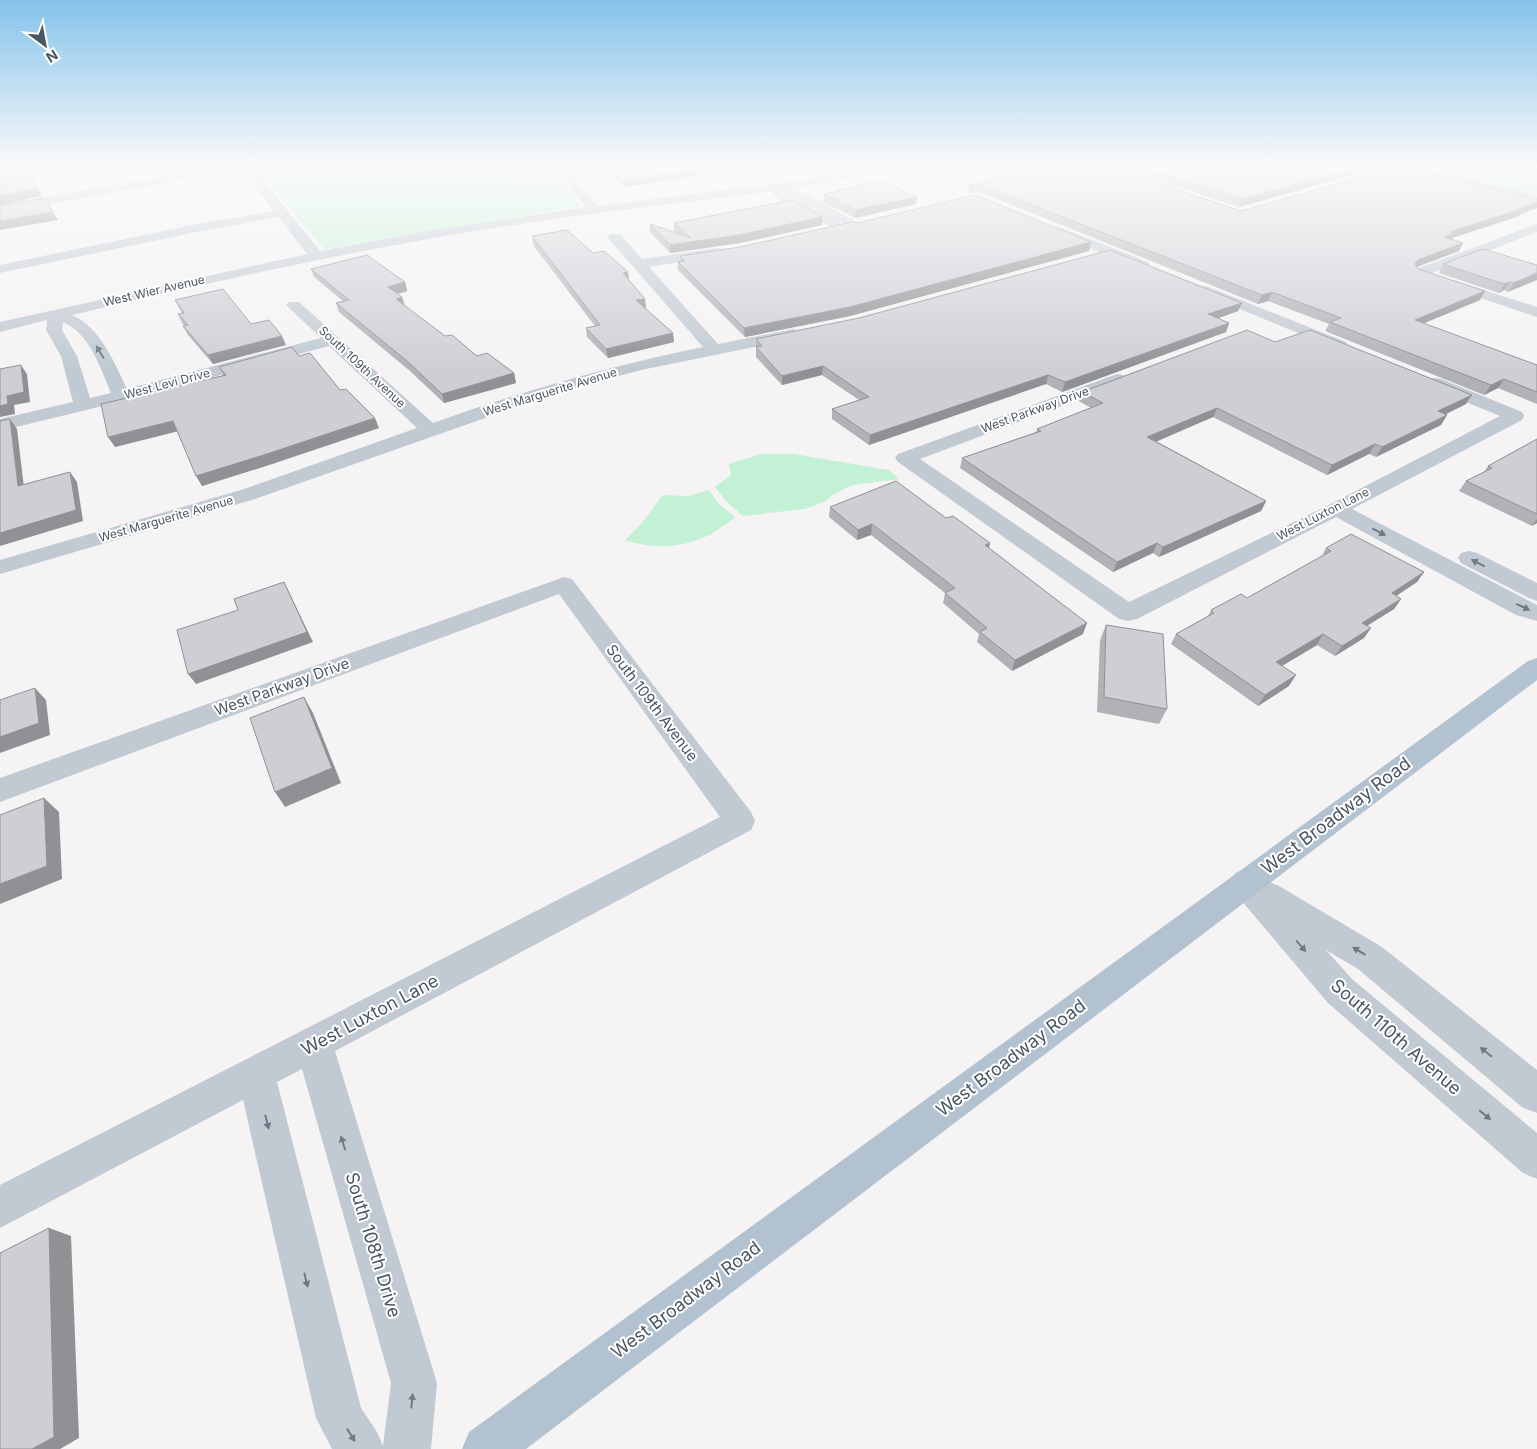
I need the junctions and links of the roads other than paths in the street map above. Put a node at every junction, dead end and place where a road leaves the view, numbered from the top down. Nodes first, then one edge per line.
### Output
1 (160, 236) edge
2 (299, 236) edge
3 (429, 236) edge
4 (1071, 236) edge
5 (1517, 236) edge
6 (615, 237) dead end
7 (731, 250) edge
8 (1109, 251) junction
9 (316, 256) junction
10 (1082, 259) edge
11 (640, 264) junction
12 (0, 269) edge
13 (1154, 269) edge
14 (1189, 284) edge
15 (294, 304) dead end
16 (1537, 312) edge
17 (56, 313) junction
18 (1278, 320) junction
19 (1259, 326) dead end
20 (0, 327) edge
21 (813, 330) edge
22 (333, 340) junction
23 (715, 350) junction
24 (1358, 352) edge
25 (1128, 375) edge
26 (1421, 378) edge
27 (121, 396) junction
28 (83, 405) junction
29 (0, 425) edge
30 (430, 429) junction
31 (1345, 504) junction
32 (0, 567) edge
33 (564, 584) joint
34 (1537, 593) edge
35 (1128, 612) joint
36 (1537, 613) edge
37 (1537, 667) edge
38 (0, 790) edge
39 (740, 821) joint
40 (1246, 883) junction
41 (314, 1044) junction
42 (256, 1075) junction
43 (1537, 1094) edge
44 (1537, 1158) edge
45 (0, 1207) edge
46 (360, 1449) edge
47 (407, 1449) edge
48 (486, 1449) edge

1 - 12 street
2 - 9 street
3 - 9 street, West Wier Avenue
4 - 8 street
5 - 16 street
6 - 11 street
7 - 11 street
8 - 10 street
8 - 13 street
9 - 17 street, West Wier Avenue
11 - 23 street
14 - 18 street
15 - 22 street, South 109th Avenue
17 - 20 street, West Wier Avenue
27 -> 17 street
17 - 28 street
18 - 19 street
18 - 24 street
21 - 23 street, West Marguerite Avenue
22 - 27 street, West Levi Drive
22 - 30 street, South 109th Avenue
23 - 30 street, West Marguerite Avenue
25 - 35 street, West Parkway Drive
26 - 31 street, West Luxton Lane
27 - 28 street, West Levi Drive
28 - 29 street, West Levi Drive
30 - 32 street, West Marguerite Avenue
34 -> 31 street
31 - 35 street, West Luxton Lane
31 -> 36 street
33 - 38 street, West Parkway Drive
33 - 39 street, South 109th Avenue
37 - 40 main road, West Broadway Road
39 - 41 street, West Luxton Lane
43 -> 40 street
40 -> 44 street, South 110th Avenue
40 - 48 main road, West Broadway Road
41 - 42 street, West Luxton Lane
47 -> 41 street, South 108th Drive
42 - 45 street, West Luxton Lane
42 -> 46 street

